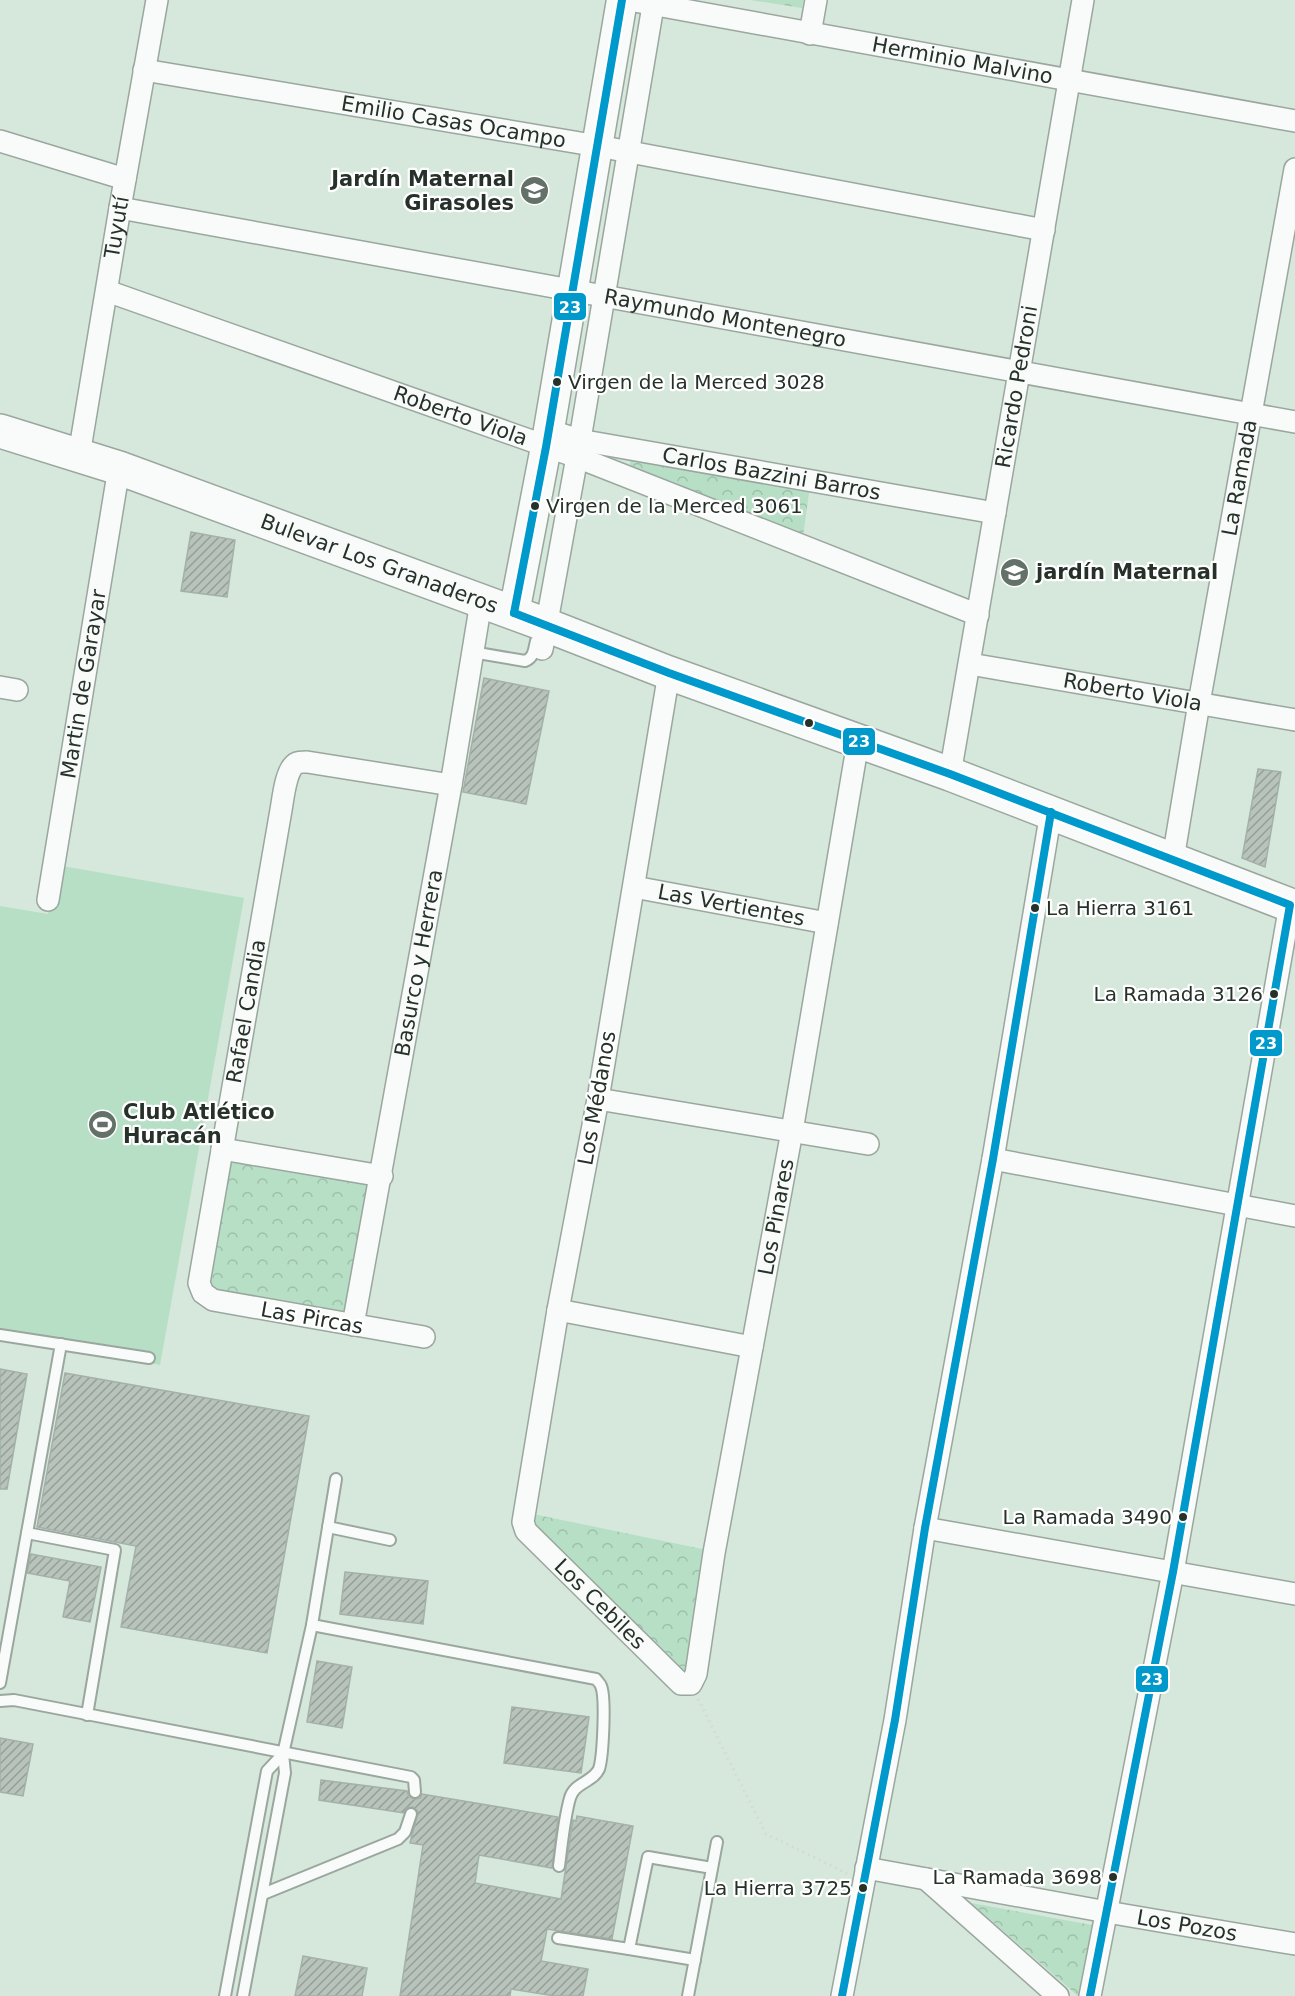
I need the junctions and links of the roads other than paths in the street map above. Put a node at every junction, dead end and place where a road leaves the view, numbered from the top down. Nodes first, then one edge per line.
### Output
1 (157, 0) edge
2 (622, 0) edge
3 (629, 0) edge
4 (816, 0) edge
5 (1083, 0) edge
6 (653, 2) edge
7 (810, 34) junction
8 (144, 70) junction
9 (1068, 81) junction
10 (1295, 121) edge
11 (0, 141) edge
12 (598, 146) junction
13 (628, 152) junction
14 (1295, 169) edge
15 (124, 179) junction
16 (120, 208) junction
17 (1044, 230) junction
18 (573, 290) junction
19 (107, 291) junction
20 (603, 297) junction
21 (1020, 371) junction
22 (1251, 413) junction
23 (1295, 422) edge
24 (0, 431) edge
25 (547, 439) junction
26 (578, 449) junction
27 (80, 455) junction
28 (119, 468) junction
29 (995, 513) junction
30 (481, 602) junction
31 (978, 615) junction
32 (535, 627) junction
33 (472, 652) junction
34 (970, 664) junction
35 (669, 673) junction
36 (1199, 703) junction
37 (1295, 720) edge
38 (858, 742) junction
39 (950, 774) junction
40 (451, 785) junction
41 (1051, 813) junction
42 (1173, 859) junction
43 (634, 887) junction
44 (48, 900) dead end
45 (1293, 906) edge
46 (827, 923) junction
47 (598, 1098) junction
48 (792, 1131) junction
49 (868, 1144) dead end
50 (222, 1149) junction
51 (993, 1159) junction
52 (382, 1176) junction
53 (1237, 1206) junction
54 (1295, 1216) edge
55 (203, 1293) joint
56 (558, 1310) junction
57 (353, 1325) junction
58 (0, 1335) edge
59 (424, 1337) dead end
60 (61, 1344) junction
61 (752, 1347) junction
62 (149, 1358) dead end
63 (336, 1479) dead end
64 (523, 1522) joint
65 (328, 1527) junction
66 (925, 1528) junction
67 (27, 1533) junction
68 (390, 1539) dead end
69 (1173, 1572) junction
70 (1295, 1593) edge
71 (312, 1625) junction
72 (0, 1683) edge
73 (686, 1684) joint
74 (0, 1701) edge
75 (87, 1715) junction
76 (283, 1754) junction
77 (415, 1792) dead end
78 (411, 1814) dead end
79 (717, 1842) dead end
80 (559, 1866) dead end
81 (712, 1868) junction
82 (864, 1878) junction
83 (924, 1878) junction
84 (263, 1894) junction
85 (1107, 1912) junction
86 (558, 1938) dead end
87 (1295, 1944) edge
88 (629, 1949) junction
89 (695, 1960) junction
90 (225, 1996) edge
91 (243, 1996) edge
92 (688, 1996) edge
93 (842, 1996) edge
94 (1058, 1996) edge
95 (1090, 1996) edge

1 - 8 street, Tuyutí
2 - 12 main road
3 - 6 street, Herminio Malvino
4 - 7 street
5 - 9 street, Ricardo Pedroni
6 - 7 street, Herminio Malvino
6 - 13 street
7 - 9 street, Herminio Malvino
8 - 12 street, Emilio Casas Ocampo
8 - 15 street, Tuyutí
9 - 10 street, Herminio Malvino
9 - 17 street, Ricardo Pedroni
11 - 15 street
12 - 13 street, Emilio Casas Ocampo
12 - 18 main road
13 - 17 street, Emilio Casas Ocampo
13 - 20 street
14 - 22 street, La Ramada
15 - 16 street, Tuyutí
16 - 18 street, Raymundo Montenegro
16 - 19 street, Tuyutí
17 - 21 street, Ricardo Pedroni
18 - 20 street, Raymundo Montenegro
18 - 25 main road
19 - 25 street, Roberto Viola
19 - 27 street, Tuyutí
20 - 21 street, Raymundo Montenegro
20 - 26 street
21 - 22 street, Raymundo Montenegro
21 - 29 street, Ricardo Pedroni
22 - 23 street, Raymundo Montenegro
22 - 36 street, La Ramada
24 - 27 main road, Bulevar Los Granaderos
25 - 26 street, Carlos Bazzini Barros
25 - 32 main road
26 - 29 street, Carlos Bazzini Barros
26 - 31 street
26 - 32 street
27 - 28 main road, Bulevar Los Granaderos
28 - 30 main road, Bulevar Los Granaderos
28 - 44 street, Martin de Garayar
29 - 31 street, Ricardo Pedroni
30 - 32 main road, Bulevar Los Granaderos
30 - 33 street, Basurco y Herrera
31 - 34 street, Ricardo Pedroni
32 - 33 lane
32 - 35 main road, Bulevar Los Granaderos
33 - 40 street, Basurco y Herrera
34 - 36 street, Roberto Viola
34 - 39 street, Ricardo Pedroni
35 - 38 main road, Bulevar Los Granaderos
35 - 43 street, Los Médanos
36 - 37 street, Roberto Viola
36 - 42 street, La Ramada
38 - 39 main road, Bulevar Los Granaderos
38 - 46 street, Los Pinares
39 - 41 main road, Bulevar Los Granaderos
40 - 50 street, Rafael Candia
40 - 52 street, Basurco y Herrera
41 - 42 main road, Bulevar Los Granaderos
41 - 51 street
42 - 45 main road, Bulevar Los Granaderos
43 - 46 street, Las Vertientes
43 - 47 street, Los Médanos
45 - 53 street
46 - 48 street, Los Pinares
47 - 48 street
47 - 56 street, Los Médanos
48 - 49 street
48 - 61 street, Los Pinares
50 - 52 street
50 - 55 street, Rafael Candia
51 - 53 street
51 - 66 street
52 - 57 street, Basurco y Herrera
53 - 54 street
53 - 69 street
55 - 57 street, Las Pircas
56 - 61 street
56 - 64 street, Los Médanos
57 - 59 street, Las Pircas
58 - 60 lane
60 - 62 lane
60 - 67 lane
61 - 73 street, Los Pinares
63 - 65 lane
64 - 73 street, Los Cebiles
65 - 68 lane
65 - 71 lane
66 - 69 street
66 - 82 street
67 - 72 lane
67 - 75 lane
69 - 70 street
69 - 85 street
71 - 76 lane
71 - 80 lane
74 - 75 lane
75 - 76 lane
76 - 77 lane
76 - 84 lane
76 - 90 lane
78 - 84 lane
79 - 81 lane
81 - 88 lane
81 - 89 lane
82 - 83 street, Los Pozos
82 - 93 street
83 - 85 street, Los Pozos
83 - 94 street
84 - 91 lane
85 - 87 street, Los Pozos
85 - 95 street
86 - 88 lane
88 - 89 lane
89 - 92 lane

